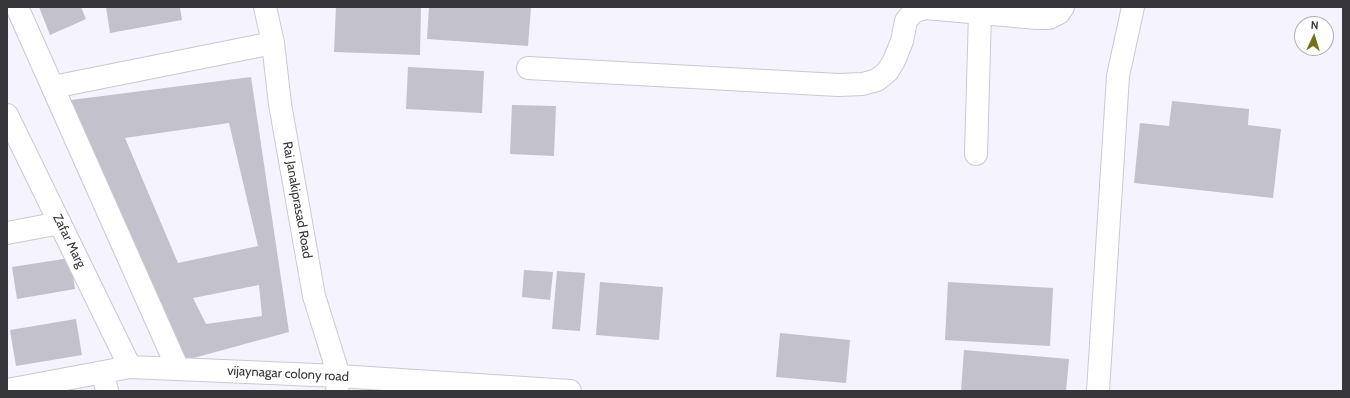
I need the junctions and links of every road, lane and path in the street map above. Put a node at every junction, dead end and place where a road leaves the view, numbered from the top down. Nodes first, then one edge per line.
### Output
1 (18, 7) edge
2 (265, 7) edge
3 (1063, 7) edge
4 (1133, 7) edge
5 (980, 14) junction
6 (273, 43) junction
7 (528, 68) dead end
8 (53, 87) junction
9 (7, 115) edge
10 (976, 154) dead end
11 (60, 223) junction
12 (7, 233) edge
13 (130, 367) junction
14 (178, 369) junction
15 (105, 382) edge
16 (338, 384) edge
17 (42, 387) edge
18 (7, 390) edge
19 (570, 391) edge
20 (1098, 391) edge

1 - 8 street
2 - 6 street, Rai Janakiprasad Road
3 - 5 street
4 - 20 street
5 - 7 street
5 - 10 street
6 - 8 street
6 - 16 street, Rai Janakiprasad Road
8 - 14 street
9 - 11 street, Zafar Marg
11 - 12 street
11 - 13 street, Zafar Marg
13 - 14 street, vijaynagar colony road
13 - 15 street, vijaynagar colony road
14 - 16 street, vijaynagar colony road
15 - 17 street, vijaynagar colony road
16 - 19 street, vijaynagar colony road
17 - 18 street, vijaynagar colony road

